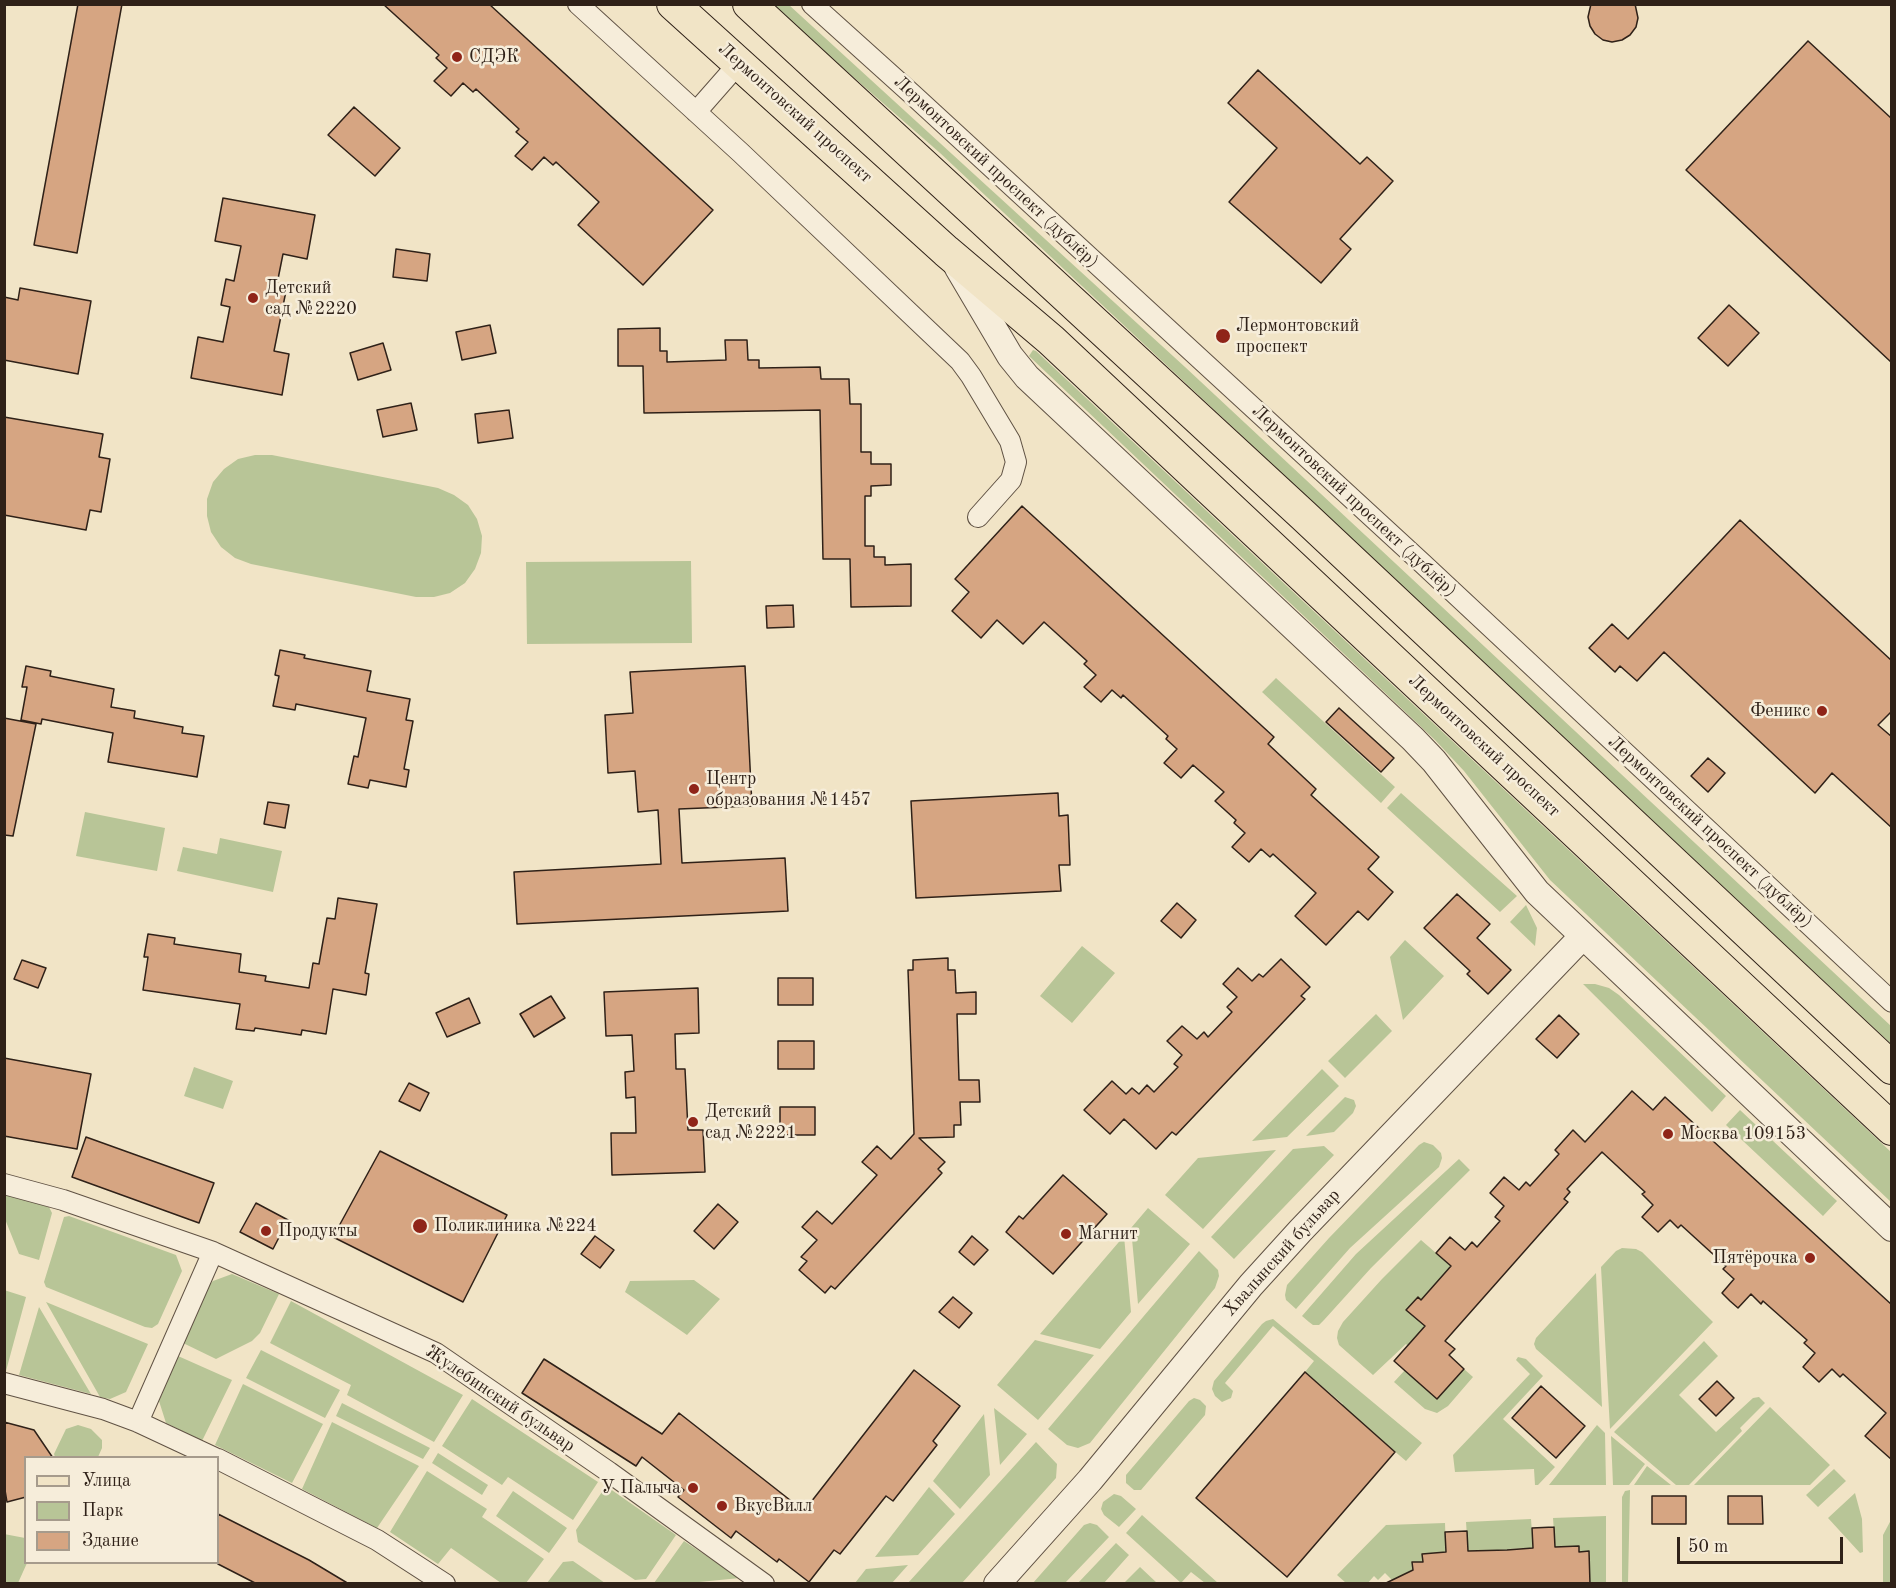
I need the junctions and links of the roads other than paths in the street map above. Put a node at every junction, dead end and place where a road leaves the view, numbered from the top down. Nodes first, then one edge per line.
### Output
1 (578, 4) edge
2 (673, 4) edge
3 (749, 4) edge
4 (812, 4) edge
5 (739, 63) junction
6 (696, 112) junction
7 (946, 250) junction
8 (978, 517) dead end
9 (1582, 937) junction
10 (1892, 1002) edge
11 (1892, 1068) edge
12 (1892, 1129) edge
13 (4, 1184) edge
14 (1892, 1228) edge
15 (213, 1252) junction
16 (4, 1383) edge
17 (138, 1422) junction
18 (212, 1456) edge
19 (219, 1460) edge
20 (445, 1584) edge
21 (764, 1584) edge
22 (997, 1584) edge

1 - 6 street
2 - 5 main road, Лермонтовский проспект
3 - 11 main road
4 - 10 street, Лермонтовский проспект (дублёр)
5 - 6 street
5 - 7 main road, Лермонтовский проспект
6 - 8 street
7 - 9 street
7 - 12 main road, Лермонтовский проспект
9 - 14 street
9 - 22 street, Хвалынский бульвар
13 - 15 street, Жулебинский бульвар
15 - 17 street
15 - 21 street, Жулебинский бульвар
16 - 17 street
17 - 18 street
19 - 20 street

